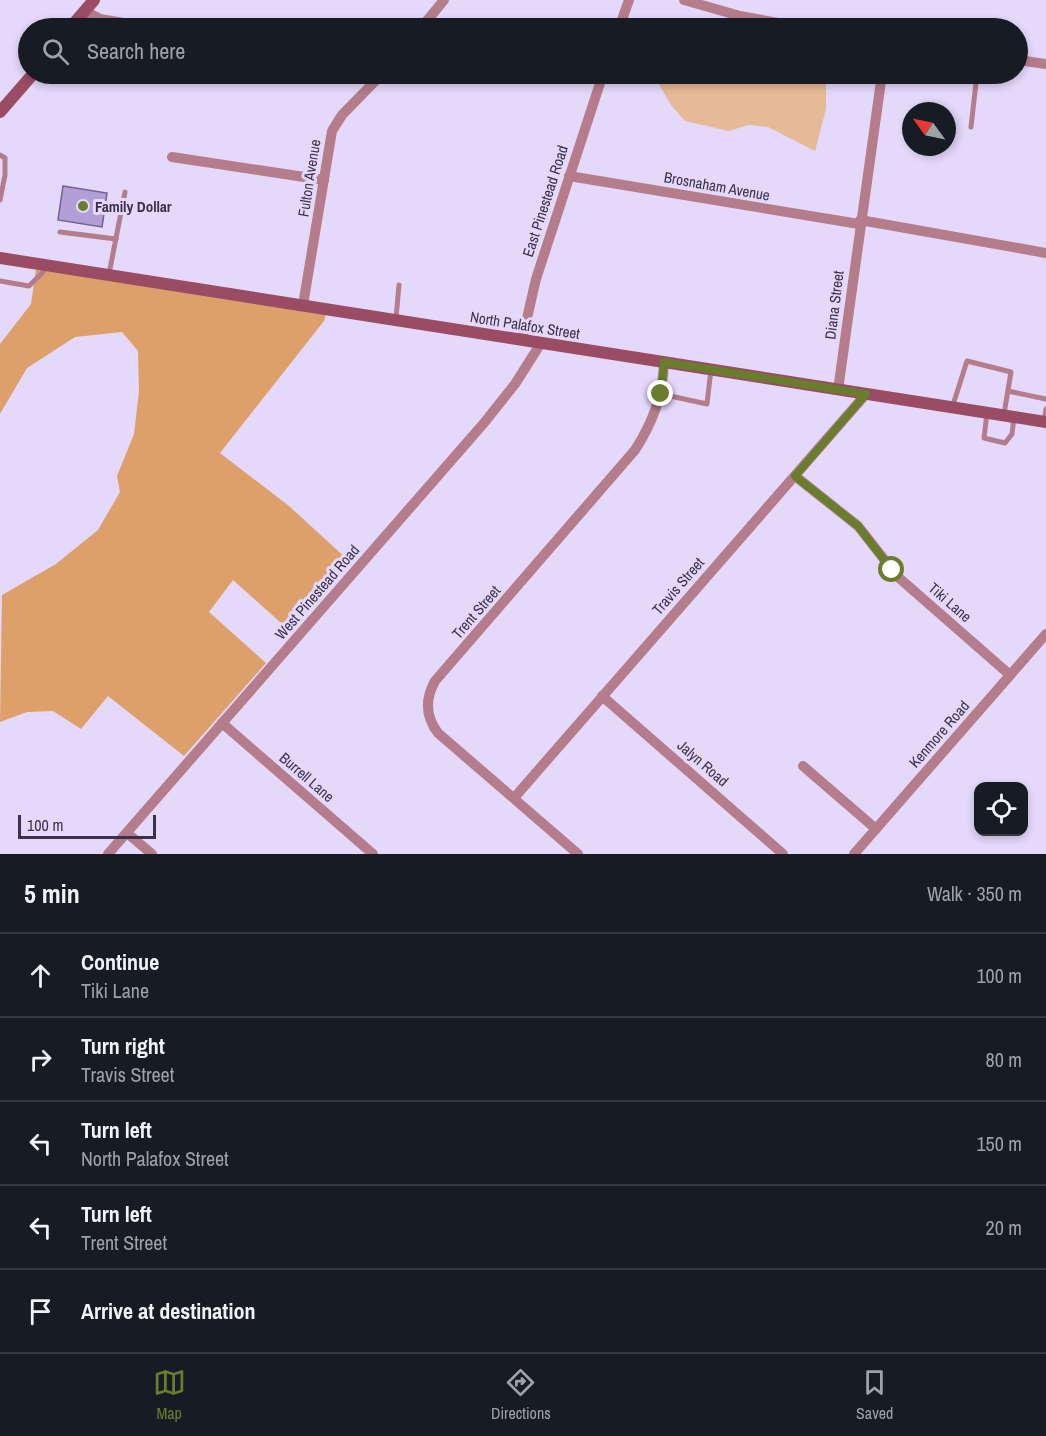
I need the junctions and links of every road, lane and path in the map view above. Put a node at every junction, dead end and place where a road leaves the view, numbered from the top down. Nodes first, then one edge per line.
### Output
1 (94, 0) edge
2 (444, 0) edge
3 (629, 0) edge
4 (684, 0) edge
5 (85, 11) junction
6 (79, 18) edge
7 (98, 18) edge
8 (430, 18) edge
9 (623, 18) edge
10 (752, 18) edge
11 (1028, 62) edge
12 (1046, 64) edge
13 (24, 84) edge
14 (372, 84) edge
15 (600, 84) edge
16 (881, 84) edge
17 (976, 84) edge
18 (0, 112) edge
19 (971, 127) dead end
20 (0, 155) edge
21 (172, 157) dead end
22 (569, 176) junction
23 (324, 180) junction
24 (125, 192) dead end
25 (0, 200) edge
26 (860, 222) junction
27 (60, 232) dead end
28 (116, 239) junction
29 (1046, 253) edge
30 (0, 258) edge
31 (44, 265) junction
32 (109, 275) junction
33 (0, 281) edge
34 (399, 285) dead end
35 (303, 305) junction
36 (396, 320) junction
37 (522, 340) junction
38 (541, 343) junction
39 (664, 362) junction
40 (711, 369) junction
41 (838, 390) junction
42 (1008, 391) junction
43 (661, 394) junction
44 (866, 394) junction
45 (1046, 399) edge
46 (952, 408) junction
47 (987, 413) junction
48 (1045, 416) edge
49 (1009, 417) junction
50 (795, 476) junction
51 (1045, 638) edge
52 (1010, 675) junction
53 (602, 696) junction
54 (222, 723) junction
55 (803, 766) dead end
56 (514, 798) junction
57 (876, 829) junction
58 (127, 832) junction
59 (108, 854) edge
60 (152, 854) edge
61 (373, 854) edge
62 (578, 854) edge
63 (783, 854) edge
64 (854, 854) edge

1 - 5 main road
2 - 8 street
3 - 9 street
4 - 10 street
5 - 6 main road
5 - 7 street
11 - 12 street
13 - 18 main road
14 - 23 street, Fulton Avenue
15 - 22 street, East Pinestead Road
16 - 26 street, Diana Street
17 - 19 lane
20 - 25 lane
21 - 23 street
22 - 26 street, Brosnaham Avenue
22 - 37 street, East Pinestead Road
23 - 35 street, Fulton Avenue
24 - 28 lane
26 - 29 street, Brosnaham Avenue
26 - 41 street, Diana Street
27 - 28 lane
28 - 32 lane
30 - 31 main road, North Palafox Street
31 - 32 main road, North Palafox Street
31 - 33 lane
32 - 35 main road, North Palafox Street
34 - 36 lane
35 - 36 main road, North Palafox Street
36 - 37 main road, North Palafox Street
37 - 38 main road, North Palafox Street
38 - 39 main road, North Palafox Street
38 - 54 street, West Pinestead Road
39 - 40 main road, North Palafox Street
39 - 43 street, Trent Street
40 - 41 main road, North Palafox Street
40 - 43 lane
41 - 44 main road, North Palafox Street
42 - 45 lane
42 - 46 lane
42 - 49 lane
43 - 56 street, Trent Street
44 - 46 main road, North Palafox Street
44 - 50 street, Travis Street
46 - 47 main road, North Palafox Street
47 - 49 main road, North Palafox Street
47 - 49 lane
48 - 49 main road, North Palafox Street
50 - 52 street, Tiki Lane
50 - 53 street, Travis Street
51 - 52 street, Kenmore Road
52 - 57 street, Kenmore Road
53 - 56 street, Travis Street
53 - 63 street, Jalyn Road
54 - 58 street, West Pinestead Road
54 - 61 street, Burrell Lane
55 - 57 street
56 - 62 street, Trent Street
57 - 64 street, Kenmore Road
58 - 59 street, West Pinestead Road
58 - 60 street

